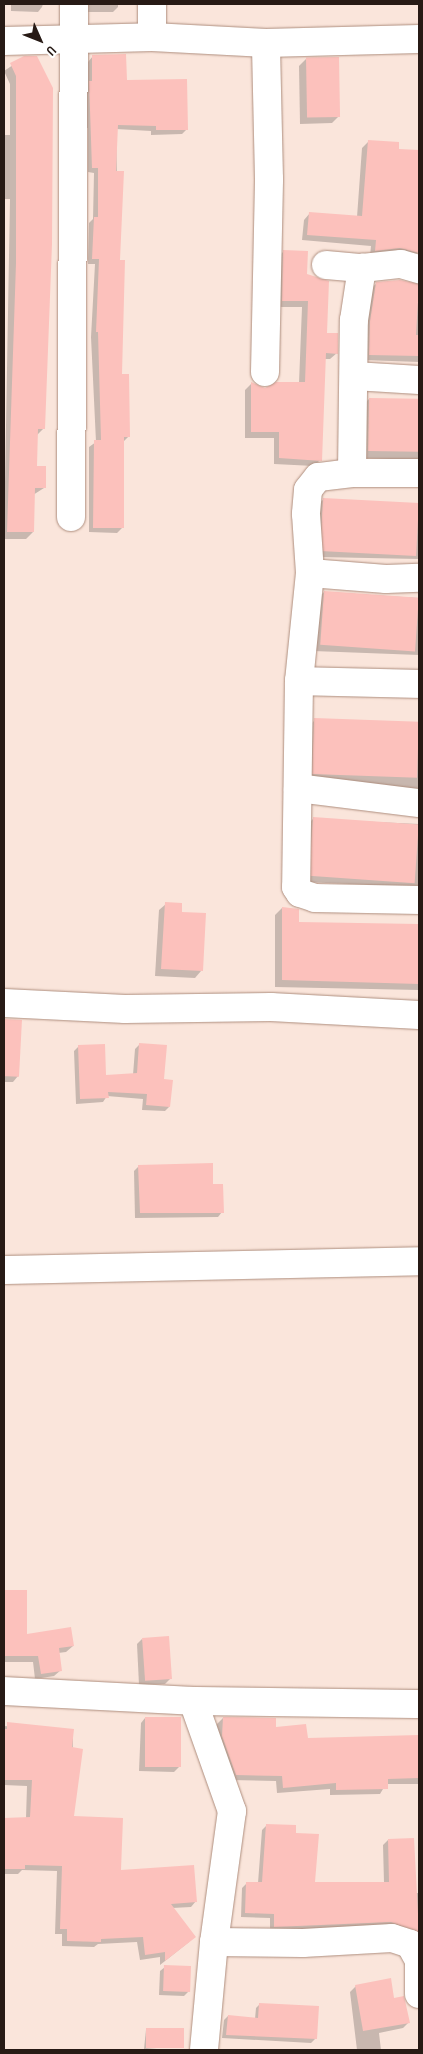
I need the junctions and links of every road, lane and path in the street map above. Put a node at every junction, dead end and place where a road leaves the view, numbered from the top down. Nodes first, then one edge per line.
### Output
1 (74, 4) edge
2 (152, 4) edge
3 (152, 37) junction
4 (419, 39) edge
5 (4, 41) edge
6 (72, 42) junction
7 (266, 43) junction
8 (326, 265) dead end
9 (362, 268) junction
10 (419, 268) edge
11 (265, 372) dead end
12 (354, 376) junction
13 (419, 380) edge
14 (352, 473) junction
15 (419, 473) edge
16 (71, 517) dead end
17 (310, 573) junction
18 (419, 578) edge
19 (300, 681) junction
20 (419, 684) edge
21 (298, 788) junction
22 (419, 803) edge
23 (419, 900) edge
24 (4, 1003) edge
25 (419, 1014) edge
26 (419, 1261) edge
27 (4, 1270) edge
28 (4, 1691) edge
29 (193, 1701) junction
30 (419, 1704) edge
31 (214, 1942) junction
32 (419, 1994) edge
33 (204, 2050) edge

1 - 6 street
2 - 3 street
3 - 6 street
3 - 7 street
4 - 7 street
5 - 6 street
6 - 16 street
7 - 11 street
8 - 9 street
9 - 10 street
9 - 12 street
12 - 13 street
12 - 14 street
14 - 15 street
14 - 17 street
17 - 18 street
17 - 19 street
19 - 20 street
19 - 21 street
21 - 22 street
21 - 23 street
24 - 25 street
26 - 27 street
28 - 29 street
29 - 30 street
29 - 31 street
31 - 32 street
31 - 33 street

